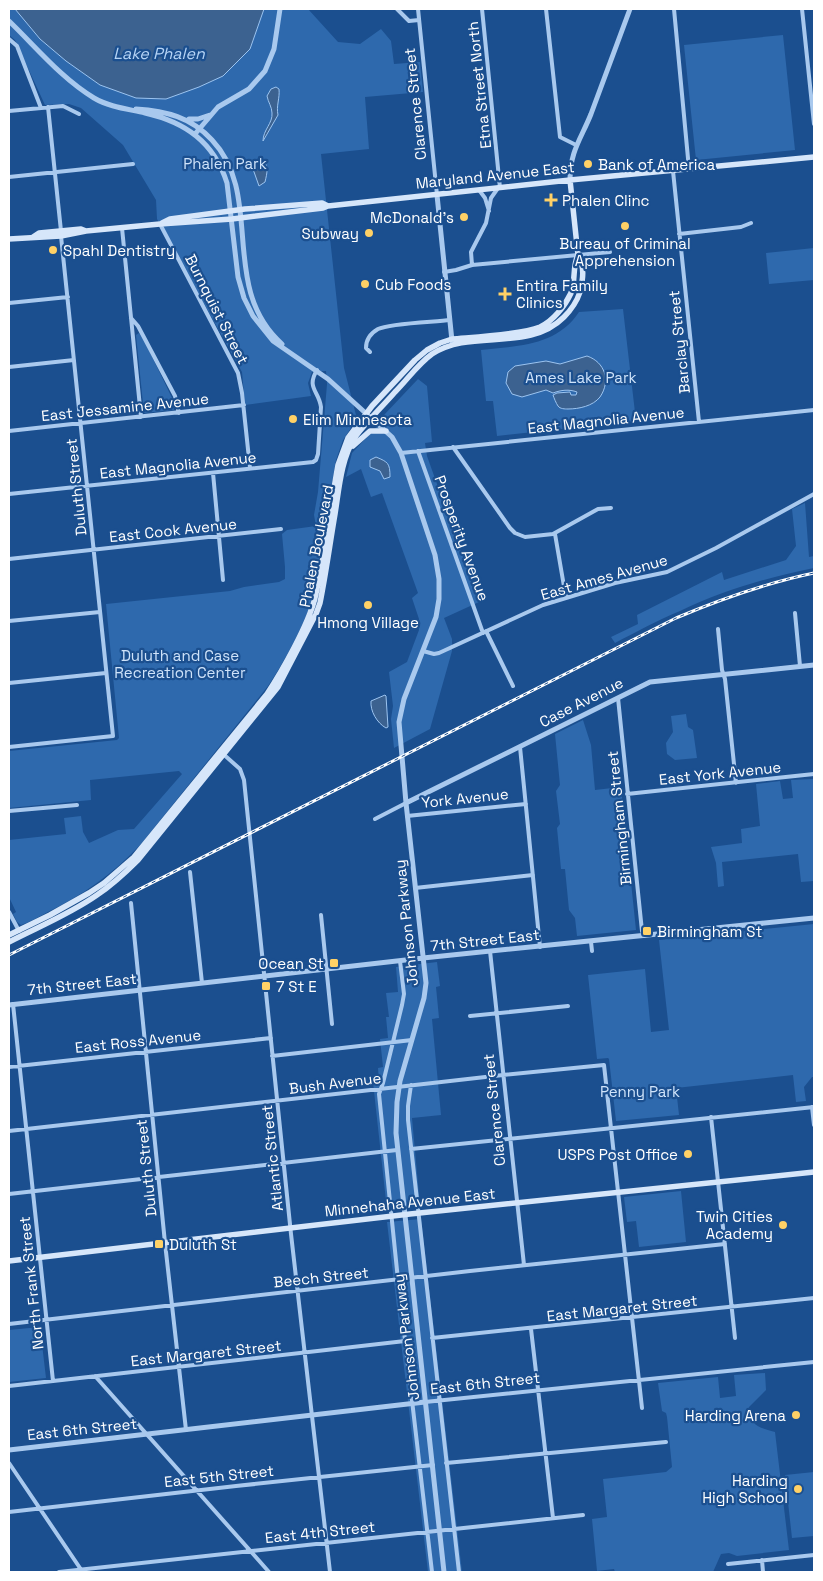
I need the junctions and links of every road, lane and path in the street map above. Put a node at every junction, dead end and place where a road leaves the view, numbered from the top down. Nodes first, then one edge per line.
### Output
1 (280, 9) edge
2 (397, 9) edge
3 (418, 9) edge
4 (482, 9) edge
5 (546, 9) edge
6 (630, 9) edge
7 (674, 9) edge
8 (802, 9) edge
9 (419, 20) junction
10 (9, 21) edge
11 (9, 39) edge
12 (48, 107) junction
13 (41, 108) junction
14 (123, 108) junction
15 (9, 111) edge
16 (79, 114) dead end
17 (210, 115) junction
18 (186, 119) junction
19 (814, 124) edge
20 (200, 128) junction
21 (195, 134) junction
22 (576, 145) junction
23 (814, 156) edge
24 (133, 164) dead end
25 (689, 169) junction
26 (673, 171) junction
27 (55, 172) junction
28 (9, 177) edge
29 (570, 180) junction
30 (499, 188) junction
31 (479, 190) junction
32 (436, 195) junction
33 (328, 206) junction
34 (239, 210) junction
35 (231, 211) junction
36 (488, 211) junction
37 (240, 218) junction
38 (232, 219) junction
39 (751, 223) dead end
40 (160, 224) junction
41 (122, 227) junction
42 (61, 234) junction
43 (680, 234) junction
44 (9, 239) edge
45 (610, 252) dead end
46 (578, 255) junction
47 (472, 266) junction
48 (444, 272) junction
49 (68, 297) junction
50 (9, 303) edge
51 (131, 318) junction
52 (450, 320) junction
53 (453, 342) junction
54 (370, 352) dead end
55 (295, 355) junction
56 (74, 360) junction
57 (9, 367) edge
58 (317, 370) junction
59 (244, 405) junction
60 (814, 410) edge
61 (179, 413) junction
62 (366, 413) junction
63 (141, 417) junction
64 (372, 418) junction
65 (699, 422) junction
66 (81, 423) junction
67 (9, 431) edge
68 (386, 431) junction
69 (453, 447) junction
70 (418, 451) junction
71 (401, 453) junction
72 (250, 468) junction
73 (343, 469) junction
74 (213, 473) junction
75 (87, 486) junction
76 (9, 494) edge
77 (814, 494) edge
78 (611, 508) dead end
79 (280, 529) dead end
80 (555, 534) junction
81 (219, 536) junction
82 (94, 550) junction
83 (9, 559) edge
84 (223, 580) dead end
85 (566, 598) junction
86 (100, 612) junction
87 (795, 613) dead end
88 (9, 621) edge
89 (718, 629) dead end
90 (484, 632) junction
91 (423, 652) junction
92 (814, 665) edge
93 (800, 666) junction
94 (106, 673) junction
95 (724, 674) junction
96 (9, 683) edge
97 (513, 686) dead end
98 (618, 698) junction
99 (520, 747) junction
100 (9, 748) edge
101 (222, 753) junction
102 (814, 774) edge
103 (736, 783) junction
104 (627, 794) junction
105 (406, 803) junction
106 (526, 804) junction
107 (78, 805) dead end
108 (9, 811) edge
109 (408, 816) junction
110 (375, 819) dead end
111 (190, 872) dead end
112 (533, 875) junction
113 (415, 888) junction
114 (131, 903) dead end
115 (9, 912) edge
116 (321, 915) dead end
117 (814, 918) edge
118 (20, 933) junction
119 (9, 935) edge
120 (644, 936) junction
121 (9, 942) edge
122 (591, 942) junction
123 (540, 947) junction
124 (490, 951) junction
125 (592, 951) dead end
126 (423, 958) junction
127 (400, 961) junction
128 (327, 969) junction
129 (264, 976) junction
130 (202, 983) junction
131 (139, 990) junction
132 (11, 1004) edge
133 (568, 1006) dead end
134 (496, 1013) junction
135 (470, 1016) dead end
136 (332, 1024) dead end
137 (270, 1038) junction
138 (412, 1040) junction
139 (394, 1042) junction
140 (145, 1052) junction
141 (272, 1056) junction
142 (20, 1066) junction
143 (9, 1067) edge
144 (503, 1075) junction
145 (412, 1085) junction
146 (399, 1086) junction
147 (381, 1088) junction
148 (277, 1101) junction
149 (813, 1107) edge
150 (152, 1115) junction
151 (711, 1117) junction
152 (814, 1125) edge
153 (611, 1128) junction
154 (26, 1129) junction
155 (9, 1130) edge
156 (510, 1138) junction
157 (411, 1148) junction
158 (397, 1150) junction
159 (385, 1152) junction
160 (284, 1163) junction
161 (814, 1172) edge
162 (158, 1178) junction
163 (718, 1182) junction
164 (32, 1192) junction
165 (618, 1192) junction
166 (9, 1194) edge
167 (517, 1203) junction
168 (418, 1214) junction
169 (404, 1215) junction
170 (391, 1217) junction
171 (290, 1228) junction
172 (164, 1243) junction
173 (725, 1244) junction
174 (624, 1254) junction
175 (39, 1257) junction
176 (9, 1261) edge
177 (524, 1265) junction
178 (425, 1276) junction
179 (411, 1278) junction
180 (398, 1280) junction
181 (297, 1291) junction
182 (814, 1298) edge
183 (172, 1305) junction
184 (732, 1307) junction
185 (632, 1318) junction
186 (46, 1320) junction
187 (9, 1324) edge
188 (531, 1329) junction
189 (432, 1338) junction
190 (735, 1338) dead end
191 (405, 1341) junction
192 (304, 1353) junction
193 (814, 1362) edge
194 (179, 1367) junction
195 (95, 1376) junction
196 (639, 1380) junction
197 (53, 1381) junction
198 (9, 1386) edge
199 (538, 1391) junction
200 (439, 1400) junction
201 (425, 1402) junction
202 (412, 1403) junction
203 (642, 1408) dead end
204 (311, 1415) junction
205 (186, 1430) junction
206 (146, 1434) junction
207 (666, 1442) dead end
208 (9, 1450) edge
209 (546, 1454) junction
210 (9, 1463) edge
211 (446, 1463) junction
212 (433, 1465) junction
213 (420, 1466) junction
214 (318, 1477) junction
215 (197, 1490) junction
216 (40, 1509) junction
217 (9, 1512) edge
218 (583, 1515) dead end
219 (553, 1518) junction
220 (454, 1529) junction
221 (440, 1530) junction
222 (427, 1532) junction
223 (326, 1543) junction
224 (250, 1552) junction
225 (814, 1554) edge
226 (762, 1560) junction
227 (728, 1564) dead end
228 (82, 1571) edge
229 (59, 1572) edge
230 (269, 1572) edge
231 (330, 1572) edge
232 (432, 1572) edge
233 (444, 1572) edge
234 (459, 1572) edge
235 (763, 1572) edge

1 - 17 street
2 - 9 street
3 - 9 street, Clarence Street
4 - 30 street, Etna Street North
5 - 22 street
6 - 22 street
7 - 25 street
8 - 19 street
9 - 32 street, Clarence Street
10 - 14 street
11 - 13 street
12 - 13 street
12 - 16 street
12 - 27 street, Duluth Street
13 - 15 street
14 - 18 street
14 - 21 street, Johnson Parkway
17 - 18 street
17 - 20 street
18 - 20 street, Johnson Parkway
20 - 21 street
20 - 34 street, Johnson Parkway
21 - 35 street, Johnson Parkway
22 - 29 street
23 - 25 main road, Maryland Avenue East
24 - 27 street
25 - 26 main road, Maryland Avenue East
26 - 29 main road, Maryland Avenue East
26 - 43 street, Barclay Street
27 - 28 street
27 - 42 street, Duluth Street
29 - 30 main road, Maryland Avenue East
29 - 46 main road, Phalen Boulevard
30 - 31 main road, Maryland Avenue East
30 - 36 street
31 - 32 main road, Maryland Avenue East
31 - 36 street
32 - 33 main road, Maryland Avenue East
32 - 48 street, Clarence Street
33 - 34 main road, Maryland Avenue East
33 - 37 main road, Maryland Avenue East
34 - 35 main road, Maryland Avenue East
34 - 37 street, Johnson Parkway
35 - 38 street, Johnson Parkway
35 - 40 main road, Maryland Avenue East
36 - 47 street
37 - 38 main road, Maryland Avenue East
37 - 55 street, Johnson Parkway
38 - 40 main road, Maryland Avenue East
38 - 55 street, Johnson Parkway
39 - 43 street
40 - 41 main road, Maryland Avenue East
40 - 59 street, Burnquist Street
41 - 42 main road, Maryland Avenue East
41 - 51 street
42 - 44 main road, Maryland Avenue East
42 - 49 street, Duluth Street
43 - 65 street, Barclay Street
45 - 46 street
46 - 47 street
46 - 53 main road, Phalen Boulevard
47 - 48 street
48 - 52 street, Clarence Street
49 - 50 street
49 - 56 street, Duluth Street
51 - 61 street
51 - 63 street
52 - 53 street, Clarence Street
52 - 54 street
53 - 62 main road, Phalen Boulevard
53 - 64 main road, Phalen Boulevard
55 - 58 street, Johnson Parkway
56 - 57 street
56 - 66 street, Duluth Street
58 - 62 street, Johnson Parkway
58 - 72 street, East Magnolia Avenue
59 - 61 street, East Jessamine Avenue
59 - 72 street, Burnquist Street
60 - 65 street, East Magnolia Avenue
61 - 63 street, East Jessamine Avenue
62 - 64 street, Johnson Parkway
62 - 101 main road, Phalen Boulevard
63 - 66 street, East Jessamine Avenue
64 - 68 street, Johnson Parkway
64 - 73 main road, Phalen Boulevard
65 - 69 street, East Magnolia Avenue
66 - 67 street, East Jessamine Avenue
66 - 75 street, Duluth Street
68 - 71 street, Johnson Parkway
68 - 73 main road
69 - 70 street, East Magnolia Avenue
69 - 80 street
70 - 71 street, East Magnolia Avenue
70 - 90 street, Prosperity Avenue
71 - 91 street, Johnson Parkway
72 - 74 street, East Magnolia Avenue
73 - 101 main road, Phalen Boulevard
74 - 75 street, East Magnolia Avenue
74 - 81 street
75 - 76 street, East Magnolia Avenue
75 - 82 street, Duluth Street
77 - 85 street, East Ames Avenue
78 - 80 street
79 - 81 street, East Cook Avenue
80 - 85 street
81 - 82 street, East Cook Avenue
81 - 84 street
82 - 83 street, East Cook Avenue
82 - 86 street, Duluth Street
85 - 90 street, East Ames Avenue
86 - 88 street
86 - 94 street, Duluth Street
87 - 93 street
89 - 95 street
90 - 91 street, East Ames Avenue
90 - 97 street, Prosperity Avenue
91 - 105 street, Johnson Parkway
92 - 93 street, Case Avenue
93 - 95 street, Case Avenue
94 - 96 street
94 - 100 street, Duluth Street
95 - 98 street, Case Avenue
95 - 103 street
98 - 99 street, Case Avenue
98 - 104 street, Birmingham Street
99 - 105 street, Case Avenue
99 - 106 street
101 - 118 main road, Phalen Boulevard
101 - 129 street, Atlantic Street
102 - 103 street, East York Avenue
103 - 104 street, East York Avenue
104 - 120 street, Birmingham Street
105 - 109 street, Johnson Parkway
105 - 110 street, Case Avenue
106 - 109 street, York Avenue
106 - 112 street
107 - 108 street
109 - 113 street, Johnson Parkway
111 - 130 street
112 - 113 street
112 - 123 street
113 - 126 street, Johnson Parkway
114 - 131 street, Duluth Street
115 - 118 street
116 - 128 street
117 - 120 street, 7th Street East
118 - 119 main road, Phalen Boulevard
118 - 121 main road, Phalen Boulevard
120 - 122 street, 7th Street East
122 - 123 street, 7th Street East
122 - 125 street
123 - 124 street, 7th Street East
124 - 126 street, 7th Street East
124 - 134 street, Clarence Street
126 - 127 street, 7th Street East
126 - 138 street, Johnson Parkway
127 - 128 street, 7th Street East
127 - 139 street, Johnson Parkway
128 - 129 street, 7th Street East
128 - 136 street
129 - 130 street, 7th Street East
129 - 137 street, Atlantic Street
130 - 131 street, 7th Street East
131 - 132 street, 7th Street East
131 - 140 street, Duluth Street
132 - 142 street, North Frank Street
133 - 134 street
134 - 135 street
134 - 144 street, Clarence Street
137 - 140 street, East Ross Avenue
137 - 141 street, Atlantic Street
138 - 139 street
138 - 146 street, Johnson Parkway
139 - 141 street
139 - 147 street, Johnson Parkway
140 - 142 street, East Ross Avenue
140 - 150 street, Duluth Street
141 - 148 street, Atlantic Street
142 - 143 street, East Ross Avenue
142 - 154 street, North Frank Street
144 - 145 street, Bush Avenue
144 - 153 street, Bush Avenue
144 - 156 street, Clarence Street
145 - 146 street, Bush Avenue
145 - 157 street, Johnson Parkway
146 - 147 street, Bush Avenue
146 - 158 street, Johnson Parkway
147 - 148 street, Bush Avenue
147 - 159 street, Johnson Parkway
148 - 150 street, Bush Avenue
148 - 160 street, Atlantic Street
149 - 151 street
149 - 152 street
150 - 154 street, Bush Avenue
150 - 162 street, Duluth Street
151 - 153 street
151 - 163 street
153 - 156 street
153 - 165 street
154 - 155 street, Bush Avenue
154 - 164 street, North Frank Street
156 - 157 street
156 - 167 street, Clarence Street
157 - 168 street, Johnson Parkway
158 - 159 street
158 - 169 street, Johnson Parkway
159 - 160 street
159 - 170 street, Johnson Parkway
160 - 162 street
160 - 171 street, Atlantic Street
161 - 163 main road, Minnehaha Avenue East
162 - 164 street
162 - 172 street, Duluth Street
163 - 165 main road, Minnehaha Avenue East
163 - 173 street
164 - 166 street
164 - 175 street, North Frank Street
165 - 167 main road, Minnehaha Avenue East
165 - 174 street
167 - 168 main road, Minnehaha Avenue East
167 - 177 street, Clarence Street
168 - 169 main road, Minnehaha Avenue East
168 - 178 street, Johnson Parkway
169 - 170 main road, Minnehaha Avenue East
169 - 179 street, Johnson Parkway
170 - 171 main road, Minnehaha Avenue East
170 - 180 street, Johnson Parkway
171 - 172 main road, Minnehaha Avenue East
171 - 181 street, Atlantic Street
172 - 175 main road, Minnehaha Avenue East
172 - 183 street, Duluth Street
173 - 174 street, Beech Street
173 - 184 street
174 - 177 street, Beech Street
174 - 185 street
175 - 176 main road, Minnehaha Avenue East
175 - 186 street, North Frank Street
177 - 178 street, Beech Street
178 - 179 street, Beech Street
178 - 189 street, Johnson Parkway
179 - 180 street, Beech Street
179 - 201 street, Johnson Parkway
180 - 181 street, Beech Street
180 - 191 street, Johnson Parkway
181 - 183 street, Beech Street
181 - 192 street, Atlantic Street
182 - 184 street, East Margaret Street
183 - 186 street, Beech Street
183 - 194 street, Duluth Street
184 - 185 street, East Margaret Street
184 - 190 street
185 - 188 street, East Margaret Street
185 - 196 street
186 - 187 street, Beech Street
186 - 197 street, North Frank Street
188 - 189 street, East Margaret Street
188 - 199 street
189 - 200 street, Johnson Parkway
191 - 192 street, East Margaret Street
191 - 202 street, Johnson Parkway
192 - 194 street, East Margaret Street
192 - 204 street, Atlantic Street
193 - 196 street, East 6th Street
194 - 195 street, East Margaret Street
194 - 205 street, Duluth Street
195 - 197 street, East Margaret Street
195 - 206 street
196 - 199 street, East 6th Street
196 - 203 street
197 - 198 street, East Margaret Street
199 - 200 street, East 6th Street
199 - 209 street
200 - 201 street, East 6th Street
200 - 211 street, Johnson Parkway
201 - 202 street, East 6th Street
201 - 212 street, Johnson Parkway
202 - 204 street, East 6th Street
202 - 213 street, Johnson Parkway
204 - 205 street, East 6th Street
204 - 214 street, Atlantic Street
205 - 206 street, East 6th Street
206 - 208 street, East 6th Street
206 - 215 street
207 - 209 street
209 - 211 street
209 - 219 street
210 - 216 street
211 - 220 street, Johnson Parkway
212 - 213 street, East 5th Street
212 - 221 street, Johnson Parkway
213 - 214 street, East 5th Street
213 - 222 street, Johnson Parkway
214 - 215 street, East 5th Street
214 - 223 street, Atlantic Street
215 - 216 street, East 5th Street
215 - 224 street
216 - 217 street, East 5th Street
216 - 228 street
218 - 219 street, East 4th Street
219 - 220 street, East 4th Street
220 - 221 street, East 4th Street
220 - 234 street, Johnson Parkway
221 - 222 street, East 4th Street
221 - 233 street, Johnson Parkway
222 - 223 street, East 4th Street
222 - 232 street, Johnson Parkway
223 - 224 street, East 4th Street
223 - 231 street, Atlantic Street
224 - 228 street, East 4th Street
224 - 230 street
225 - 226 street
226 - 227 street
226 - 235 street
228 - 229 street, East 4th Street

